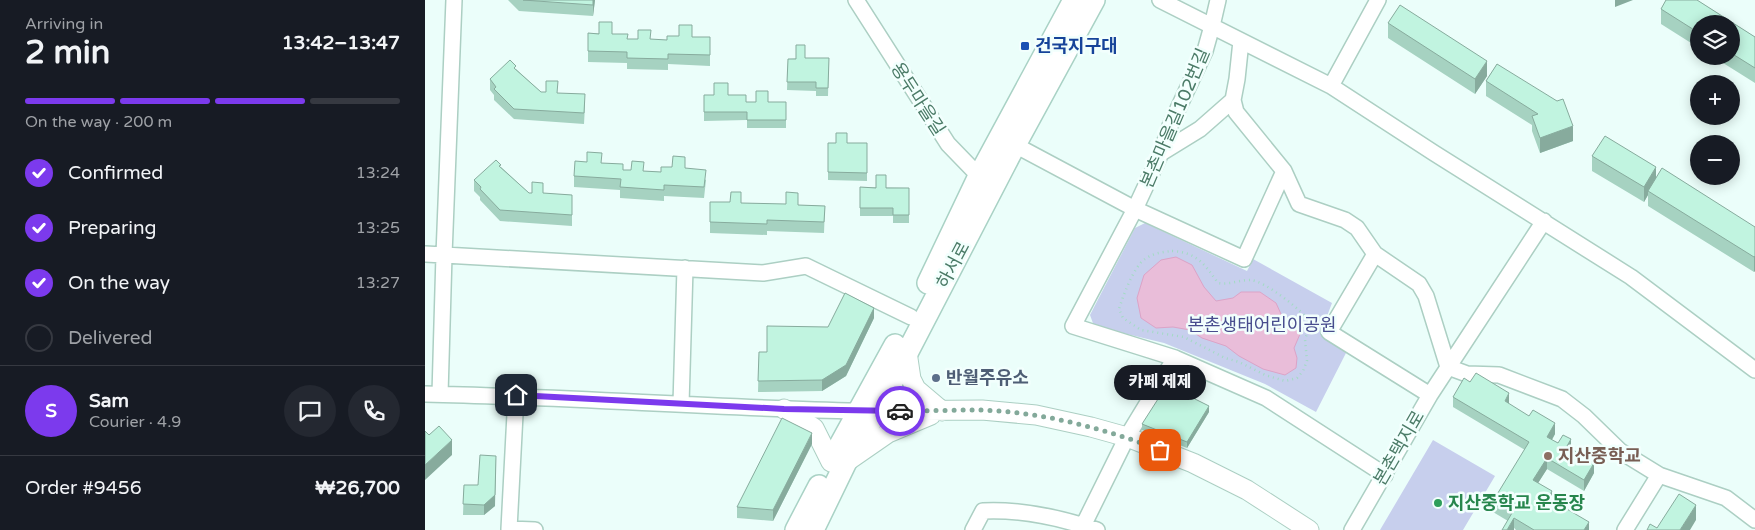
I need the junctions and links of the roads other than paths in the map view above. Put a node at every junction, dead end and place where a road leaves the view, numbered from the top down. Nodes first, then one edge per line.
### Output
1 (454, 0) edge
2 (856, 0) edge
3 (1074, 0) edge
4 (1094, 0) edge
5 (1160, 0) edge
6 (1218, 0) edge
7 (1378, 0) edge
8 (1213, 26) junction
9 (1241, 41) junction
10 (1331, 86) junction
11 (1233, 100) junction
12 (1015, 145) junction
13 (1161, 153) junction
14 (1284, 171) junction
15 (987, 181) junction
16 (1135, 209) junction
17 (1544, 221) junction
18 (425, 254) edge
19 (1375, 254) junction
20 (444, 255) junction
21 (685, 268) junction
22 (911, 317) junction
23 (907, 352) junction
24 (1175, 358) junction
25 (1448, 367) junction
26 (1755, 370) edge
27 (432, 394) edge
28 (516, 395) junction
29 (1430, 395) junction
30 (681, 404) junction
31 (784, 409) junction
32 (868, 411) junction
33 (942, 411) junction
34 (1127, 437) junction
35 (838, 462) junction
36 (1385, 475) junction
37 (1659, 475) junction
38 (1755, 520) edge
39 (1087, 528) edge
40 (535, 530) edge
41 (796, 530) edge
42 (813, 530) edge
43 (973, 530) edge
44 (1309, 530) edge
45 (1352, 530) edge
46 (1625, 530) edge

1 - 20 street
2 - 15 street, 용두마을길
3 - 15 main road, 하서로
4 - 12 main road, 하서로
5 - 8 street
6 - 8 street, 본촌마을길102번길
7 - 10 street
8 - 9 street
8 - 13 street, 본촌마을길102번길
9 - 10 street
9 - 11 street
10 - 17 street
11 - 13 street
11 - 14 street
12 - 15 main road, 하서로
12 - 16 street
13 - 16 street, 본촌마을길102번길
14 - 16 street, 본촌마을길102번길
14 - 19 street
15 - 22 main road, 하서로
15 - 23 main road, 하서로
16 - 24 street, 본촌마을길102번길
17 - 25 street, 본촌택지로
17 - 26 street
18 - 20 street
19 - 25 street
19 - 29 street
20 - 21 street
20 - 27 street
21 - 22 street
21 - 30 street
22 - 32 main road, 하서로
23 - 32 main road, 하서로
23 - 33 street
24 - 34 street
24 - 36 street, 본촌마을길102번길
25 - 29 street, 본촌택지로
25 - 37 street
27 - 28 street
28 - 30 street
28 - 40 street
29 - 36 street, 본촌택지로
30 - 31 street
31 - 32 street
31 - 35 street
32 - 33 street
32 - 35 main road, 하서로
33 - 34 street
33 - 35 street
34 - 39 street
34 - 44 street
35 - 41 main road, 하서로
35 - 42 main road, 하서로
36 - 45 street, 본촌택지로
37 - 38 street
37 - 46 street
39 - 43 street

